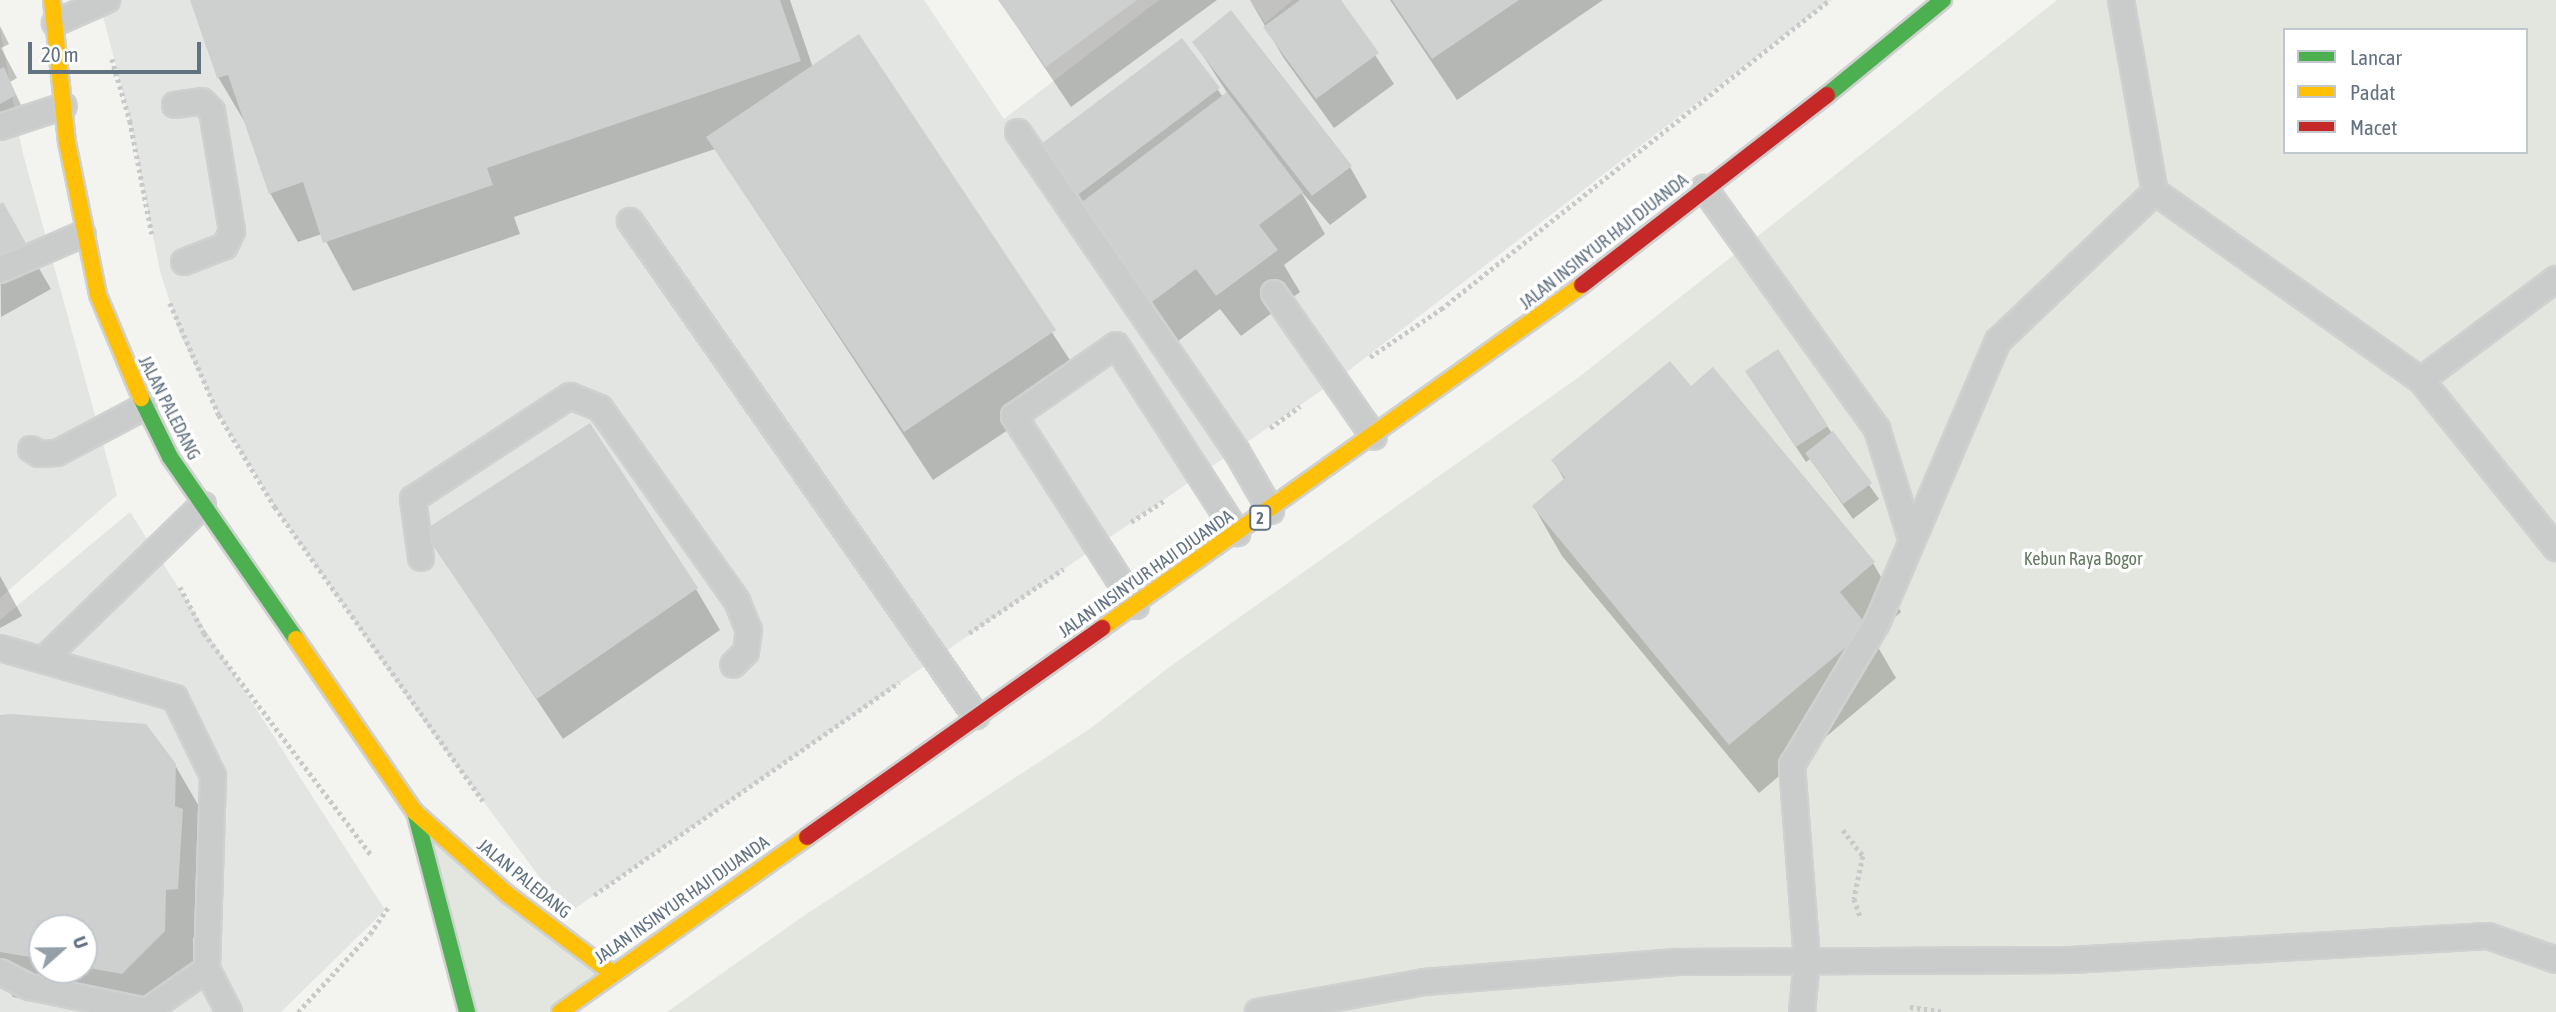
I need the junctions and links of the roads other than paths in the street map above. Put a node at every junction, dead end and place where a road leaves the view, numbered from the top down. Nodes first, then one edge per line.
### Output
1 (1943, 0) edge
2 (2120, 0) edge
3 (103, 2) edge
4 (53, 11) edge
5 (64, 106) junction
6 (175, 106) dead end
7 (0, 127) edge
8 (1018, 132) dead end
9 (1704, 188) junction
10 (2155, 192) junction
11 (630, 221) dead end
12 (83, 234) junction
13 (184, 261) dead end
14 (0, 270) edge
15 (2556, 279) edge
16 (1274, 293) dead end
17 (2421, 380) junction
18 (144, 407) junction
19 (1374, 437) junction
20 (31, 449) dead end
21 (202, 505) junction
22 (1271, 511) junction
23 (1237, 533) junction
24 (1911, 538) junction
25 (2556, 548) edge
26 (421, 558) dead end
27 (1136, 606) junction
28 (0, 648) edge
29 (45, 658) junction
30 (733, 665) dead end
31 (976, 716) junction
32 (415, 811) junction
33 (1807, 960) junction
34 (2556, 960) edge
35 (206, 969) junction
36 (0, 972) edge
37 (612, 973) junction
38 (229, 1012) edge
39 (467, 1012) edge
40 (560, 1012) edge
41 (1258, 1012) edge
42 (1802, 1012) edge

1 - 9 main road, JALAN INSINYUR HAJI DJUANDA / 2
2 - 10 lane
3 - 4 lane
4 - 5 main road, JALAN PALEDANG
5 - 7 lane
5 - 12 main road, JALAN PALEDANG
6 - 13 lane
8 - 22 lane
9 - 19 main road, JALAN INSINYUR HAJI DJUANDA / 2
9 - 24 lane
10 - 17 lane
10 - 24 lane
11 - 31 lane
12 - 14 lane
12 - 18 main road, JALAN PALEDANG
15 - 17 lane
16 - 19 lane
17 - 25 lane
18 - 20 lane
18 - 21 main road, JALAN PALEDANG
19 - 22 main road, JALAN INSINYUR HAJI DJUANDA / 2
21 - 29 lane
21 - 32 main road, JALAN PALEDANG
22 - 23 main road, JALAN INSINYUR HAJI DJUANDA / 2
23 - 27 main road, JALAN INSINYUR HAJI DJUANDA / 2
23 - 27 lane
24 - 33 lane
26 - 30 lane
27 - 31 main road, JALAN INSINYUR HAJI DJUANDA / 2
28 - 29 lane
29 - 35 lane
31 - 37 main road, JALAN INSINYUR HAJI DJUANDA / 2
32 - 37 main road, JALAN PALEDANG
32 - 39 main road, JALAN PALEDANG
33 - 34 lane
33 - 41 lane
33 - 42 lane
35 - 36 lane
35 - 38 lane
37 - 40 main road, JALAN INSINYUR HAJI DJUANDA / 2

